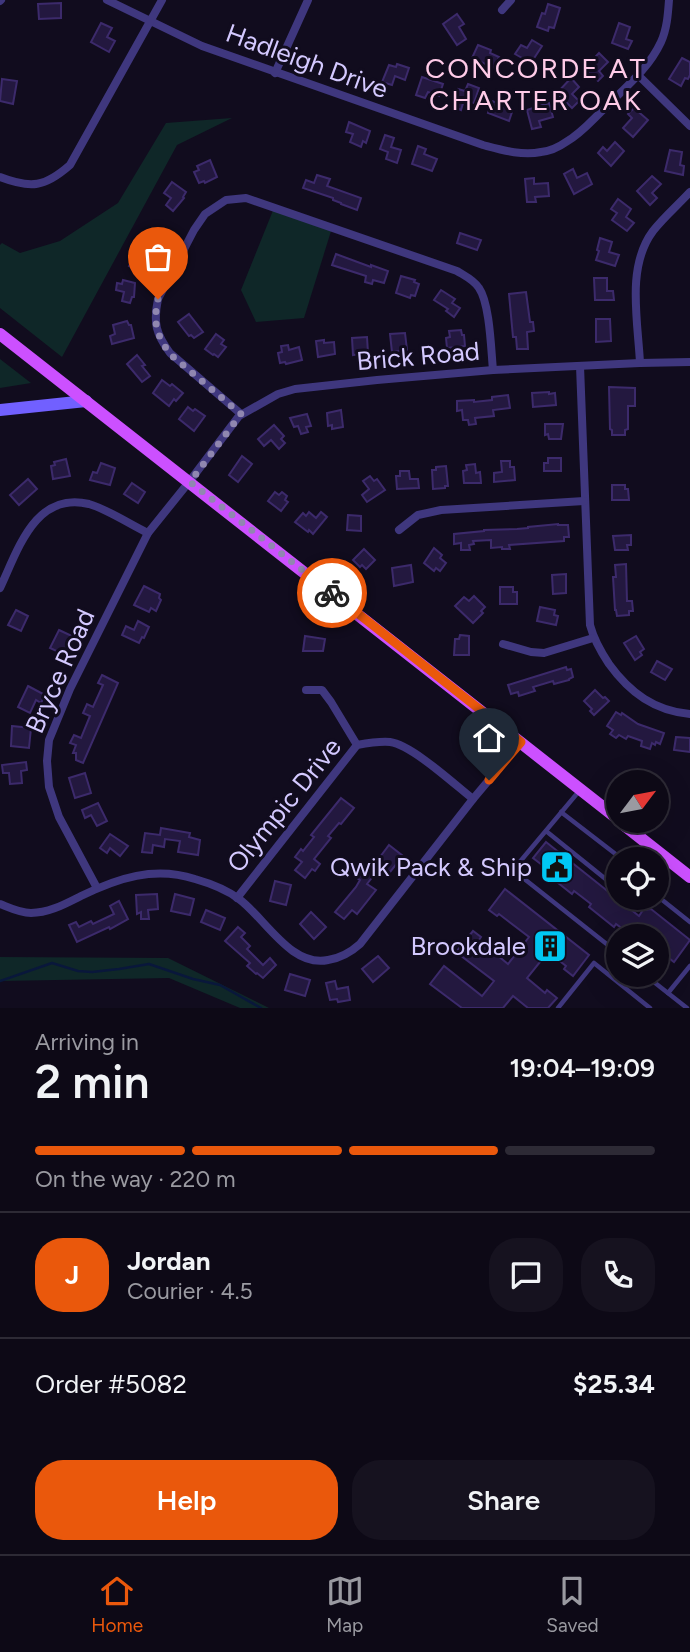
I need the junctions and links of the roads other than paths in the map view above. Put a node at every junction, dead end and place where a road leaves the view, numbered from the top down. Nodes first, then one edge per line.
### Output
1 (107, 0) edge
2 (162, 0) edge
3 (308, 0) edge
4 (510, 0) edge
5 (669, 0) edge
6 (502, 9) dead end
7 (149, 20) junction
8 (275, 73) junction
9 (638, 75) junction
10 (690, 126) edge
11 (0, 177) edge
12 (690, 192) edge
13 (0, 334) edge
14 (690, 362) edge
15 (640, 363) junction
16 (580, 366) junction
17 (493, 370) junction
18 (86, 401) junction
19 (0, 410) edge
20 (241, 414) junction
21 (190, 482) junction
22 (584, 501) junction
23 (399, 530) dead end
24 (148, 533) junction
25 (0, 588) edge
26 (593, 638) junction
27 (503, 645) dead end
28 (306, 690) dead end
29 (690, 715) edge
30 (521, 742) junction
31 (357, 745) junction
32 (580, 789) junction
33 (473, 799) junction
34 (606, 810) edge
35 (561, 812) junction
36 (546, 831) junction
37 (635, 833) edge
38 (606, 847) edge
39 (671, 862) junction
40 (669, 864) edge
41 (690, 877) edge
42 (606, 879) edge
43 (97, 888) junction
44 (237, 898) junction
45 (0, 904) edge
46 (669, 905) edge
47 (690, 922) edge
48 (606, 944) edge
49 (690, 966) edge
50 (660, 987) edge
51 (668, 993) junction
52 (558, 1008) edge
53 (650, 1008) edge
54 (687, 1008) edge

1 - 7 street, Hadleigh Drive
2 - 7 street
3 - 8 street
4 - 6 street
5 - 9 street, Hadleigh Drive
7 - 8 street, Hadleigh Drive
7 - 11 street
8 - 9 street, Hadleigh Drive
9 - 10 street
12 - 15 street
13 - 18 main road
14 - 15 street, Brick Road
15 - 16 street, Brick Road
16 - 17 street, Brick Road
16 - 22 street
17 - 20 street, Brick Road
17 - 20 street
18 - 19 main road
18 - 21 main road
20 - 21 street, Brick Road
21 - 24 street, Bryce Road
21 - 30 main road
22 - 23 street
22 - 26 street
24 - 25 street
24 - 43 street, Bryce Road
26 - 27 street
26 - 29 street
28 - 31 street
30 - 32 main road
30 - 33 street
31 - 33 street, Olympic Drive
31 - 44 street, Olympic Drive
32 - 34 main road
32 - 35 lane
33 - 44 street
35 - 36 lane
35 - 38 lane
36 - 42 lane
36 - 48 lane
37 - 39 main road
39 - 40 lane
39 - 41 main road
43 - 44 street
43 - 45 street
46 - 47 lane
49 - 51 lane
50 - 51 lane
51 - 54 lane
52 - 53 lane

